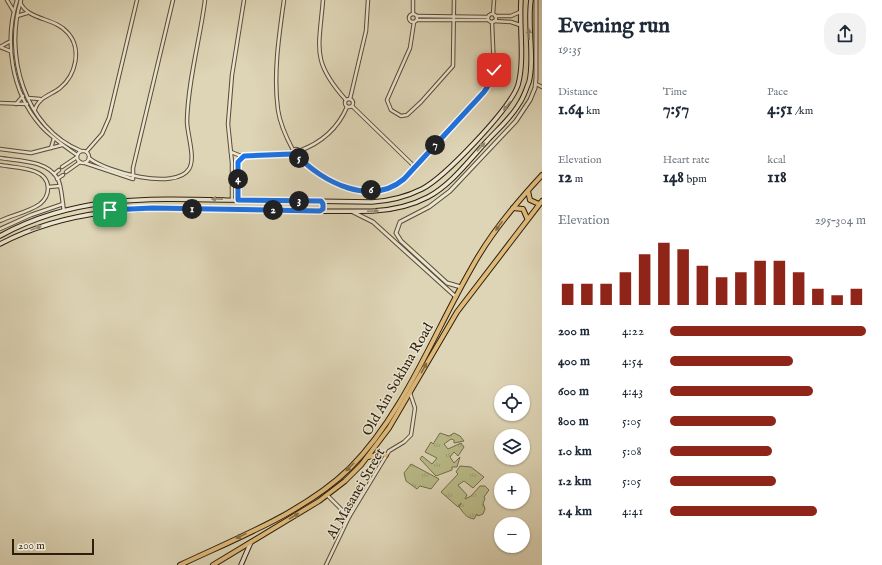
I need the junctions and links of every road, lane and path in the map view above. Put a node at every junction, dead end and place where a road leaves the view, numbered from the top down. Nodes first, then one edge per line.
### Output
1 (7, 0) edge
2 (17, 0) edge
3 (137, 0) edge
4 (173, 0) edge
5 (205, 0) edge
6 (244, 0) edge
7 (284, 0) edge
8 (323, 0) edge
9 (368, 0) edge
10 (413, 0) edge
11 (454, 0) edge
12 (494, 0) edge
13 (521, 0) edge
14 (530, 0) edge
15 (536, 0) edge
16 (20, 1) edge
17 (14, 10) junction
18 (520, 12) junction
19 (27, 13) junction
20 (494, 15) junction
21 (453, 16) junction
22 (16, 17) junction
23 (416, 17) junction
24 (488, 17) junction
25 (453, 20) junction
26 (488, 20) junction
27 (414, 22) junction
28 (493, 22) junction
29 (520, 25) junction
30 (12, 27) junction
31 (10, 41) junction
32 (10, 51) junction
33 (19, 82) junction
34 (528, 82) junction
35 (536, 84) junction
36 (542, 87) edge
37 (23, 96) junction
38 (28, 98) junction
39 (41, 99) junction
40 (350, 99) junction
41 (346, 100) junction
42 (0, 103) edge
43 (16, 104) junction
44 (27, 104) junction
45 (352, 106) junction
46 (347, 107) junction
47 (35, 110) junction
48 (50, 128) junction
49 (47, 132) junction
50 (54, 138) junction
51 (63, 145) junction
52 (51, 148) junction
53 (0, 150) edge
54 (293, 150) junction
55 (81, 151) junction
56 (87, 151) junction
57 (299, 151) junction
58 (230, 152) junction
59 (292, 154) junction
60 (77, 156) junction
61 (244, 156) junction
62 (298, 156) junction
63 (0, 158) edge
64 (89, 158) junction
65 (80, 162) junction
66 (232, 162) junction
67 (238, 162) junction
68 (85, 163) junction
69 (0, 165) edge
70 (62, 167) dead end
71 (414, 167) junction
72 (133, 168) junction
73 (59, 170) dead end
74 (124, 173) junction
75 (54, 174) junction
76 (542, 175) edge
77 (133, 176) junction
78 (57, 179) junction
79 (60, 186) junction
80 (48, 187) junction
81 (528, 190) junction
82 (232, 200) junction
83 (238, 200) junction
84 (321, 201) junction
85 (332, 201) junction
86 (540, 202) edge
87 (63, 204) junction
88 (513, 208) junction
89 (64, 210) junction
90 (320, 211) junction
91 (330, 211) junction
92 (353, 212) junction
93 (527, 219) junction
94 (0, 221) edge
95 (0, 229) edge
96 (0, 236) edge
97 (0, 244) edge
98 (461, 287) junction
99 (456, 296) junction
100 (410, 392) junction
101 (386, 455) junction
102 (367, 457) junction
103 (327, 495) junction
104 (349, 517) junction
105 (253, 540) junction
106 (180, 565) edge
107 (213, 565) edge
108 (241, 565) edge
109 (326, 565) edge

1 - 17 street
2 - 17 street
3 - 56 street
4 - 72 street
5 - 77 street
6 - 58 street
7 - 54 street
8 - 41 street
9 - 40 street
10 - 23 street
11 - 21 street
12 - 20 street
13 - 18 main road
34 -> 14 main road
15 - 35 street
16 - 19 street
16 - 22 street
17 - 30 street
18 - 20 street
18 - 29 main road
19 - 22 street
19 - 39 street
20 - 24 street
20 - 28 street
21 - 23 street
21 - 24 street
21 - 25 street
22 - 30 street
23 - 25 street
23 - 27 street
23 - 27 street
24 - 26 street
25 - 26 street
25 - 27 street
26 - 28 street
28 - 29 street
28 - 71 street
29 -> 85 main road
30 - 31 street
30 - 33 street
31 - 32 street
31 - 32 street
32 - 33 street
33 - 37 street
33 - 38 street
34 - 35 street
92 -> 34 main road
35 - 36 street
35 - 98 street
37 - 43 street
37 - 44 street
38 - 39 street
38 - 47 street
39 - 47 street
40 - 41 street
40 - 45 street
41 - 46 street
42 - 43 street
43 - 44 street
44 - 49 street
45 - 46 street
45 - 71 street
46 - 57 street
47 - 48 street
48 - 49 street
48 - 55 street
49 - 50 street
50 - 51 street
50 - 52 street
51 - 52 street
51 - 60 street
52 - 53 street
54 - 57 street
54 - 59 street
55 - 56 street
55 - 60 street
56 - 64 street
57 - 62 street
58 - 61 street
58 - 66 street
59 - 61 street
59 - 62 street
60 - 65 street
60 - 70 street
61 - 67 street
62 - 71 street
63 - 75 street
64 - 68 street
64 - 74 street
65 - 68 street
65 - 78 street
66 - 67 street
66 - 82 street
67 - 83 street
68 - 77 street
69 - 80 street
72 - 74 street
72 - 77 street
73 - 75 street
74 - 77 street
75 - 78 street
76 - 81 main road, Old Ain Sokhna Road
78 - 79 street
79 - 80 street
79 - 87 street
80 - 94 street
81 - 86 main road
81 - 88 main road, Old Ain Sokhna Road
82 - 83 main road
82 -> 89 main road
83 - 84 main road
84 - 85 main road
84 - 90 main road
85 - 91 main road
86 - 93 main road, Old Ain Sokhna Road
87 - 89 street
87 - 95 street
88 - 93 main road
88 -> 98 main road, Old Ain Sokhna Road
89 - 96 main road
90 - 91 main road
97 -> 90 main road
91 - 92 main road
92 - 99 street
100 -> 93 main road, Old Ain Sokhna Road
98 - 99 main road, Old Ain Sokhna Road
99 -> 106 main road, Old Ain Sokhna Road
100 - 101 street, Al Masanei Street
100 - 102 main road, Old Ain Sokhna Road
101 - 102 main road
101 - 104 street, Al Masanei Street
102 - 103 main road, Old Ain Sokhna Road
103 - 104 street
105 -> 103 main road, Old Ain Sokhna Road
104 - 109 street, Al Masanei Street
105 - 107 main road, Old Ain Sokhna Road
105 - 108 main road

